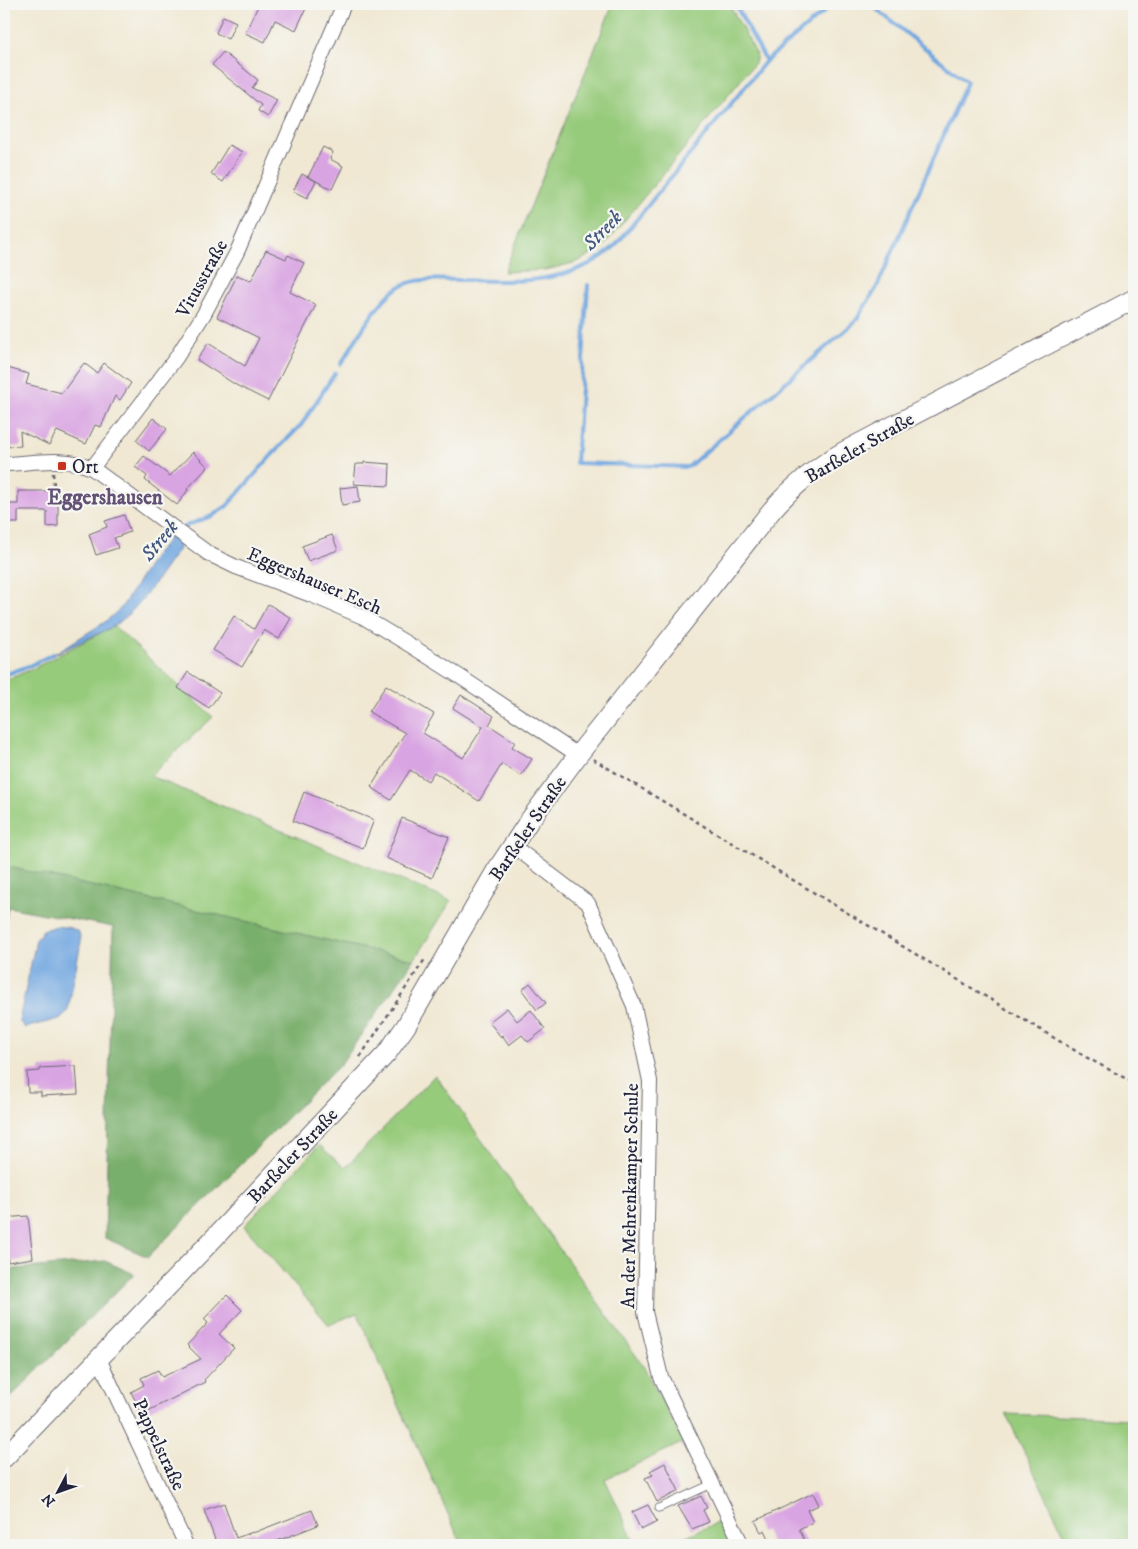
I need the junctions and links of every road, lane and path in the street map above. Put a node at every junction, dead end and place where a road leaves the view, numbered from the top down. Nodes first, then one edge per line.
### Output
1 (344, 4) edge
2 (1134, 299) edge
3 (4, 464) edge
4 (92, 468) junction
5 (579, 754) junction
6 (512, 845) junction
7 (1134, 1083) edge
8 (100, 1359) junction
9 (4, 1458) edge
10 (712, 1484) junction
11 (659, 1508) dead end
12 (186, 1545) edge
13 (742, 1545) edge

1 - 4 street, Vitusstraße
2 - 5 main road, Barßeler Straße
3 - 4 street
4 - 5 street, Eggershauser Esch
5 - 6 main road, Barßeler Straße
5 - 7 path
6 - 8 main road, Barßeler Straße
6 - 10 street, An der Mehrenkamper Schule
8 - 9 main road, Barßeler Straße
8 - 12 street, Pappelstraße
10 - 11 lane
10 - 13 street, An der Mehrenkamper Schule

